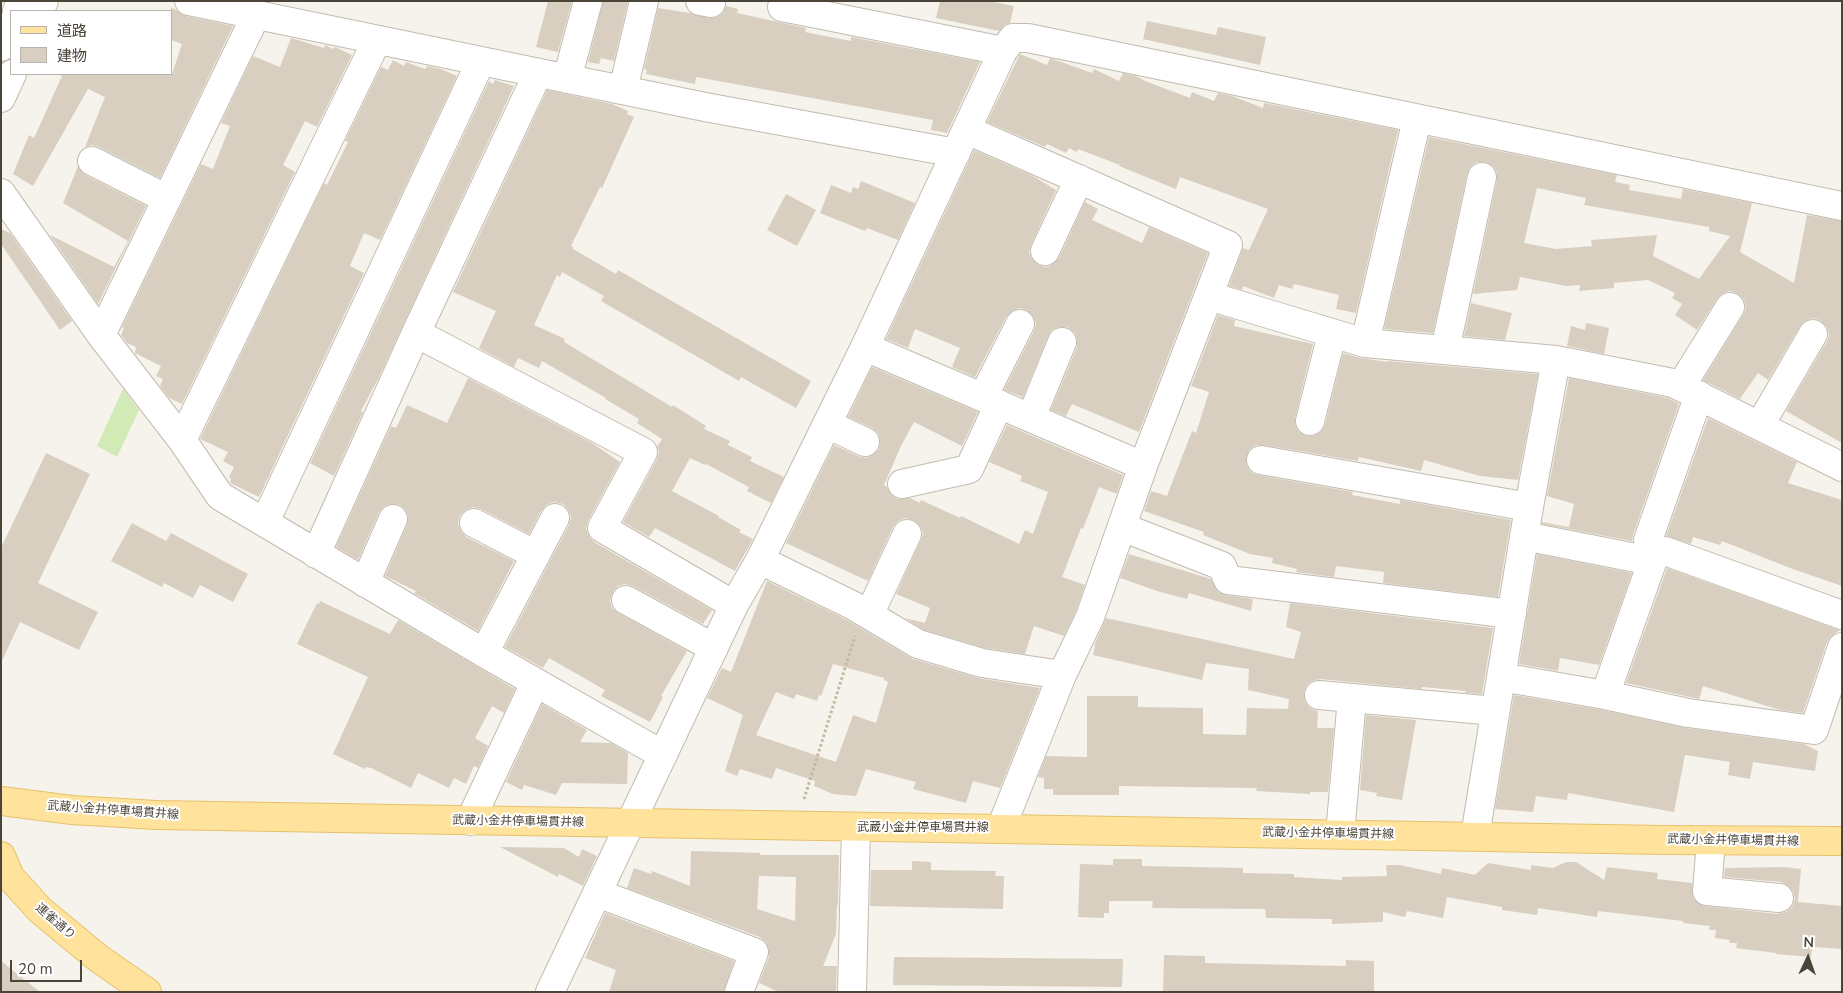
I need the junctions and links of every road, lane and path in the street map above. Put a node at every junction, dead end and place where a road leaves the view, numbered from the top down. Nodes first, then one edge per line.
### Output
1 (188, 1) edge
2 (588, 1) edge
3 (644, 1) edge
4 (782, 7) dead end
5 (256, 15) junction
6 (10, 26) edge
7 (377, 40) junction
8 (1, 47) edge
9 (1003, 51) junction
10 (481, 61) junction
11 (538, 73) junction
12 (12, 75) edge
13 (567, 79) junction
14 (623, 90) junction
15 (1, 98) edge
16 (1417, 119) junction
17 (962, 142) junction
18 (92, 161) dead end
19 (1482, 177) dead end
20 (1079, 179) junction
21 (1, 193) edge
22 (167, 199) junction
23 (1842, 206) edge
24 (1045, 251) dead end
25 (1209, 296) junction
26 (1730, 307) dead end
27 (1020, 324) dead end
28 (416, 333) junction
29 (1332, 334) junction
30 (1813, 334) dead end
31 (101, 335) junction
32 (1062, 342) dead end
33 (1365, 343) junction
34 (864, 347) junction
35 (1445, 350) junction
36 (1556, 360) junction
37 (1690, 391) junction
38 (991, 401) junction
39 (1032, 418) junction
40 (1310, 421) dead end
41 (827, 424) junction
42 (1760, 425) junction
43 (182, 440) junction
44 (865, 442) dead end
45 (1261, 460) dead end
46 (1143, 466) junction
47 (1842, 467) edge
48 (902, 484) dead end
49 (1529, 507) junction
50 (555, 518) dead end
51 (393, 519) dead end
52 (266, 522) junction
53 (474, 523) dead end
54 (1122, 527) junction
55 (907, 534) dead end
56 (1524, 536) junction
57 (316, 554) junction
58 (536, 554) junction
59 (1655, 554) junction
60 (760, 560) junction
61 (365, 583) junction
62 (626, 600) dead end
63 (734, 605) junction
64 (866, 613) junction
65 (1512, 614) junction
66 (1842, 615) edge
67 (714, 648) junction
68 (1842, 648) edge
69 (484, 653) junction
70 (1062, 675) junction
71 (1501, 677) junction
72 (536, 683) junction
73 (1319, 694) dead end
74 (1605, 695) junction
75 (1352, 698) junction
76 (1495, 711) junction
77 (662, 755) junction
78 (803, 805) dead end
79 (2, 809) edge
80 (470, 821) junction
81 (629, 823) junction
82 (856, 828) junction
83 (1001, 828) junction
84 (1340, 834) junction
85 (1474, 836) junction
86 (1711, 841) junction
87 (1842, 841) edge
88 (1, 856) edge
89 (597, 893) junction
90 (1779, 898) dead end
91 (147, 992) edge
92 (550, 992) edge
93 (739, 992) edge
94 (852, 992) edge

1 - 5 street
2 - 13 street
3 - 14 street
4 - 9 street
5 - 7 street
5 - 22 street
6 - 8 street
7 - 10 street
7 - 43 street
9 - 16 street
9 - 17 street
10 - 11 street
10 - 52 street
11 - 13 street
11 - 28 street
12 - 15 street
13 - 14 street
14 - 17 street
16 - 23 street
16 - 33 street
17 - 20 street
17 - 34 street
18 - 22 street
19 - 35 street
20 - 24 street
20 - 25 street
21 - 31 street
22 - 31 street
25 - 29 street
25 - 46 street
26 - 37 street
27 - 38 street
28 - 57 street
28 - 63 street
29 - 33 street
29 - 40 street
30 - 42 street
31 - 43 street
32 - 39 street
33 - 35 street
34 - 38 street
34 - 41 street
35 - 36 street
36 - 37 street
36 - 49 street
37 - 42 street
37 - 59 street
38 - 39 street
38 - 48 street
39 - 46 street
41 - 44 street
41 - 60 street
42 - 47 street
43 - 52 street
45 - 49 street
46 - 54 street
49 - 56 street
50 - 58 street
51 - 61 street
52 - 57 street
53 - 58 street
54 - 65 street
54 - 70 street
55 - 64 street
56 - 59 street
56 - 65 street
57 - 61 street
58 - 69 street
59 - 66 street
59 - 74 street
60 - 63 street
60 - 64 street
61 - 69 street
62 - 67 street
63 - 67 street
64 - 70 street
64 - 78 path
65 - 71 street
67 - 77 street
68 - 74 street
69 - 72 street
70 - 83 street
71 - 74 street
71 - 76 street
72 - 77 street
72 - 80 street
73 - 75 street
75 - 76 street
75 - 84 street
76 - 85 street
77 - 81 street
79 - 80 main road, 武蔵小金井停車場貫井線
80 - 81 main road, 武蔵小金井停車場貫井線
81 - 82 main road, 武蔵小金井停車場貫井線
81 - 89 street
82 - 83 main road, 武蔵小金井停車場貫井線
82 - 94 street
83 - 84 main road, 武蔵小金井停車場貫井線
84 - 85 main road, 武蔵小金井停車場貫井線
85 - 86 main road, 武蔵小金井停車場貫井線
86 - 87 main road, 武蔵小金井停車場貫井線
86 - 90 street
88 - 91 main road, 連雀通り
89 - 92 street
89 - 93 street

